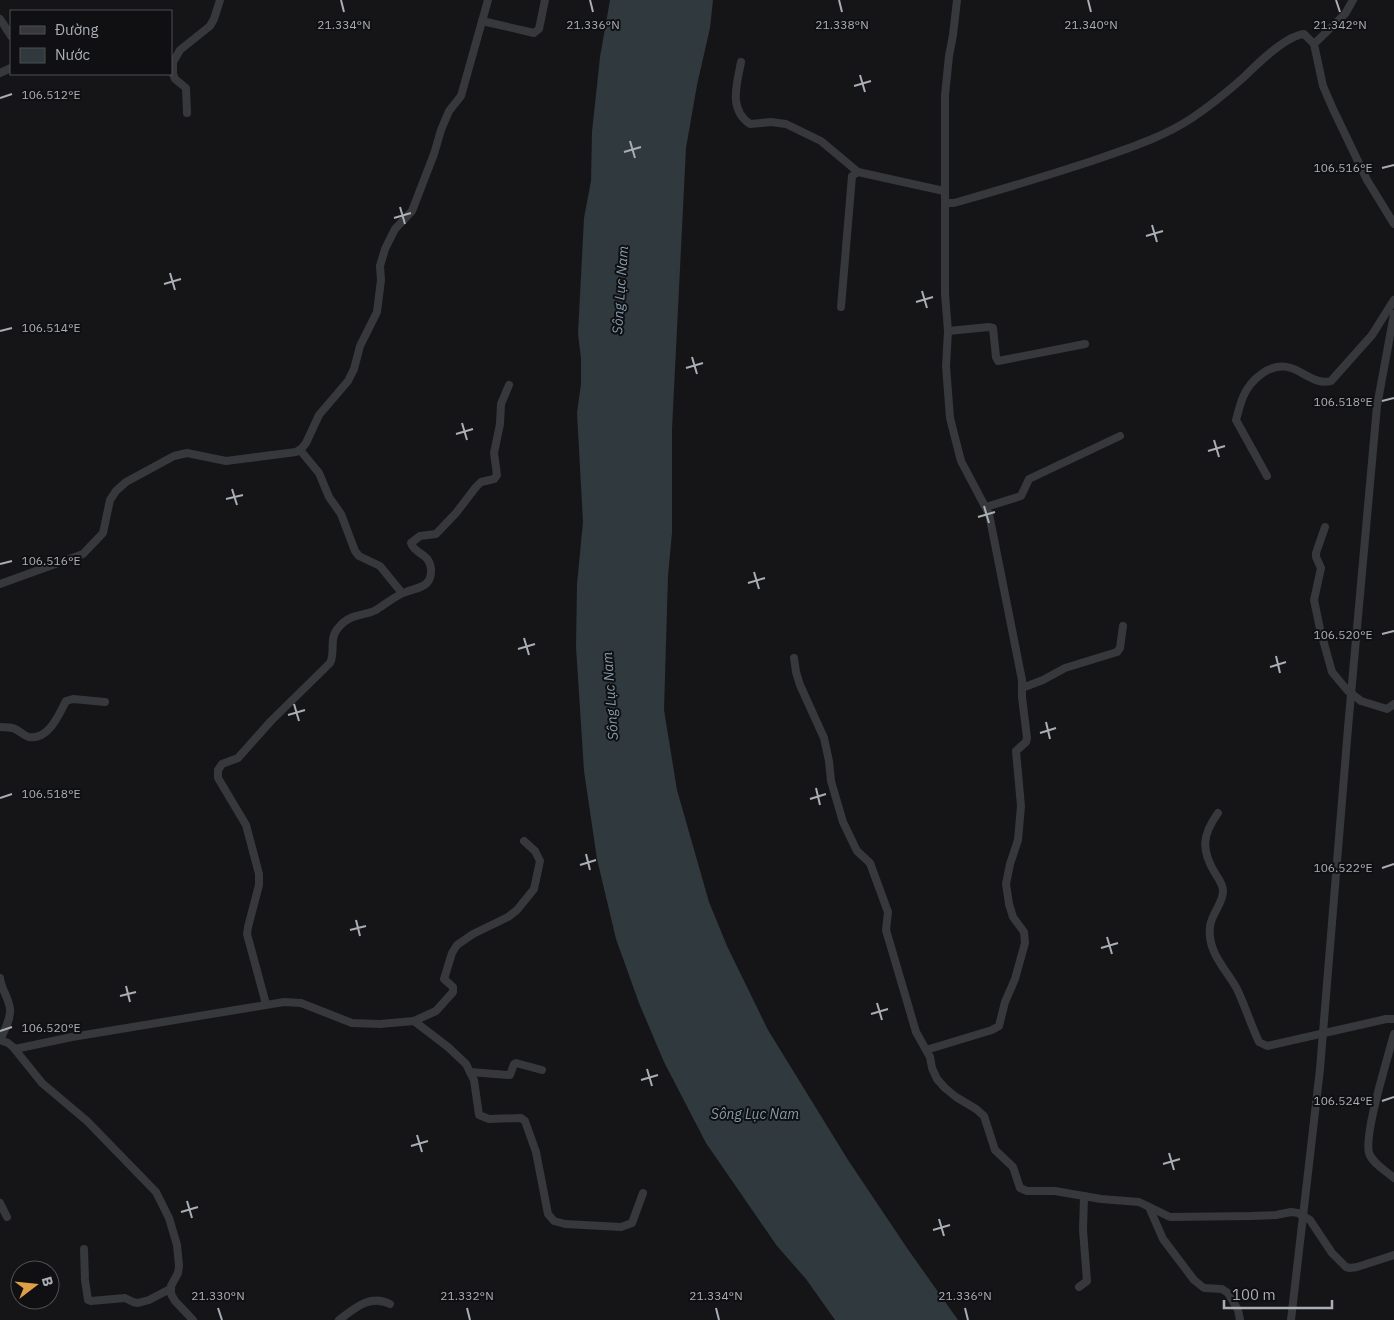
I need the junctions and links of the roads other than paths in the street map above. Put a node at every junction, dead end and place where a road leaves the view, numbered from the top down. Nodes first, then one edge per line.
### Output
1 (220, 0) edge
2 (488, 0) edge
3 (545, 0) edge
4 (957, 0) edge
5 (1353, 0) edge
6 (0, 19) edge
7 (482, 21) junction
8 (10, 34) edge
9 (1314, 44) junction
10 (741, 62) dead end
11 (186, 113) dead end
12 (858, 172) junction
13 (944, 191) junction
14 (945, 203) junction
15 (1394, 224) edge
16 (1394, 300) edge
17 (840, 307) dead end
18 (1394, 314) edge
19 (948, 331) junction
20 (1085, 344) dead end
21 (509, 385) dead end
22 (1120, 436) dead end
23 (300, 450) junction
24 (1267, 476) dead end
25 (986, 507) junction
26 (1325, 528) dead end
27 (0, 584) edge
28 (402, 594) junction
29 (1122, 626) dead end
30 (794, 658) dead end
31 (1022, 688) junction
32 (1351, 693) junction
33 (105, 702) dead end
34 (1394, 704) edge
35 (0, 727) edge
36 (1218, 813) dead end
37 (524, 841) dead end
38 (0, 978) edge
39 (266, 1004) junction
40 (1394, 1019) edge
41 (414, 1020) junction
42 (1323, 1034) junction
43 (1394, 1034) edge
44 (0, 1040) edge
45 (15, 1049) junction
46 (926, 1050) junction
47 (542, 1070) dead end
48 (470, 1072) junction
49 (1394, 1178) edge
50 (643, 1193) dead end
51 (1084, 1196) junction
52 (0, 1203) edge
53 (1149, 1207) junction
54 (1303, 1216) junction
55 (7, 1217) dead end
56 (84, 1249) dead end
57 (1394, 1255) edge
58 (1079, 1287) dead end
59 (170, 1289) junction
60 (390, 1304) dead end
61 (193, 1320) edge
62 (339, 1320) edge
63 (1240, 1320) edge
64 (1291, 1320) edge

1 - 11 street
2 - 7 street
3 - 7 street
4 - 13 street
5 - 9 street
6 - 8 street
7 - 23 street
9 - 14 street
9 - 15 street
10 - 12 street
12 - 13 street
12 - 17 street
13 - 14 street
14 - 19 street
16 - 24 street
18 - 32 street
19 - 20 street
19 - 25 street
21 - 28 street
22 - 25 street
23 - 27 street
23 - 28 street
25 - 31 street
26 - 32 street
28 - 39 street
29 - 31 street
30 - 46 street
31 - 46 street
32 - 34 street
32 - 42 street
33 - 35 street
36 - 42 street
37 - 41 street
38 - 44 street
39 - 41 street
39 - 45 street
40 - 42 street
41 - 48 street
42 - 54 street
43 - 49 street
44 - 45 street
45 - 59 street
46 - 51 street
47 - 48 street
48 - 50 street
51 - 53 street
51 - 58 street
52 - 55 street
53 - 54 street
53 - 63 street
54 - 57 street
54 - 64 street
56 - 59 street
59 - 61 street
60 - 62 street

